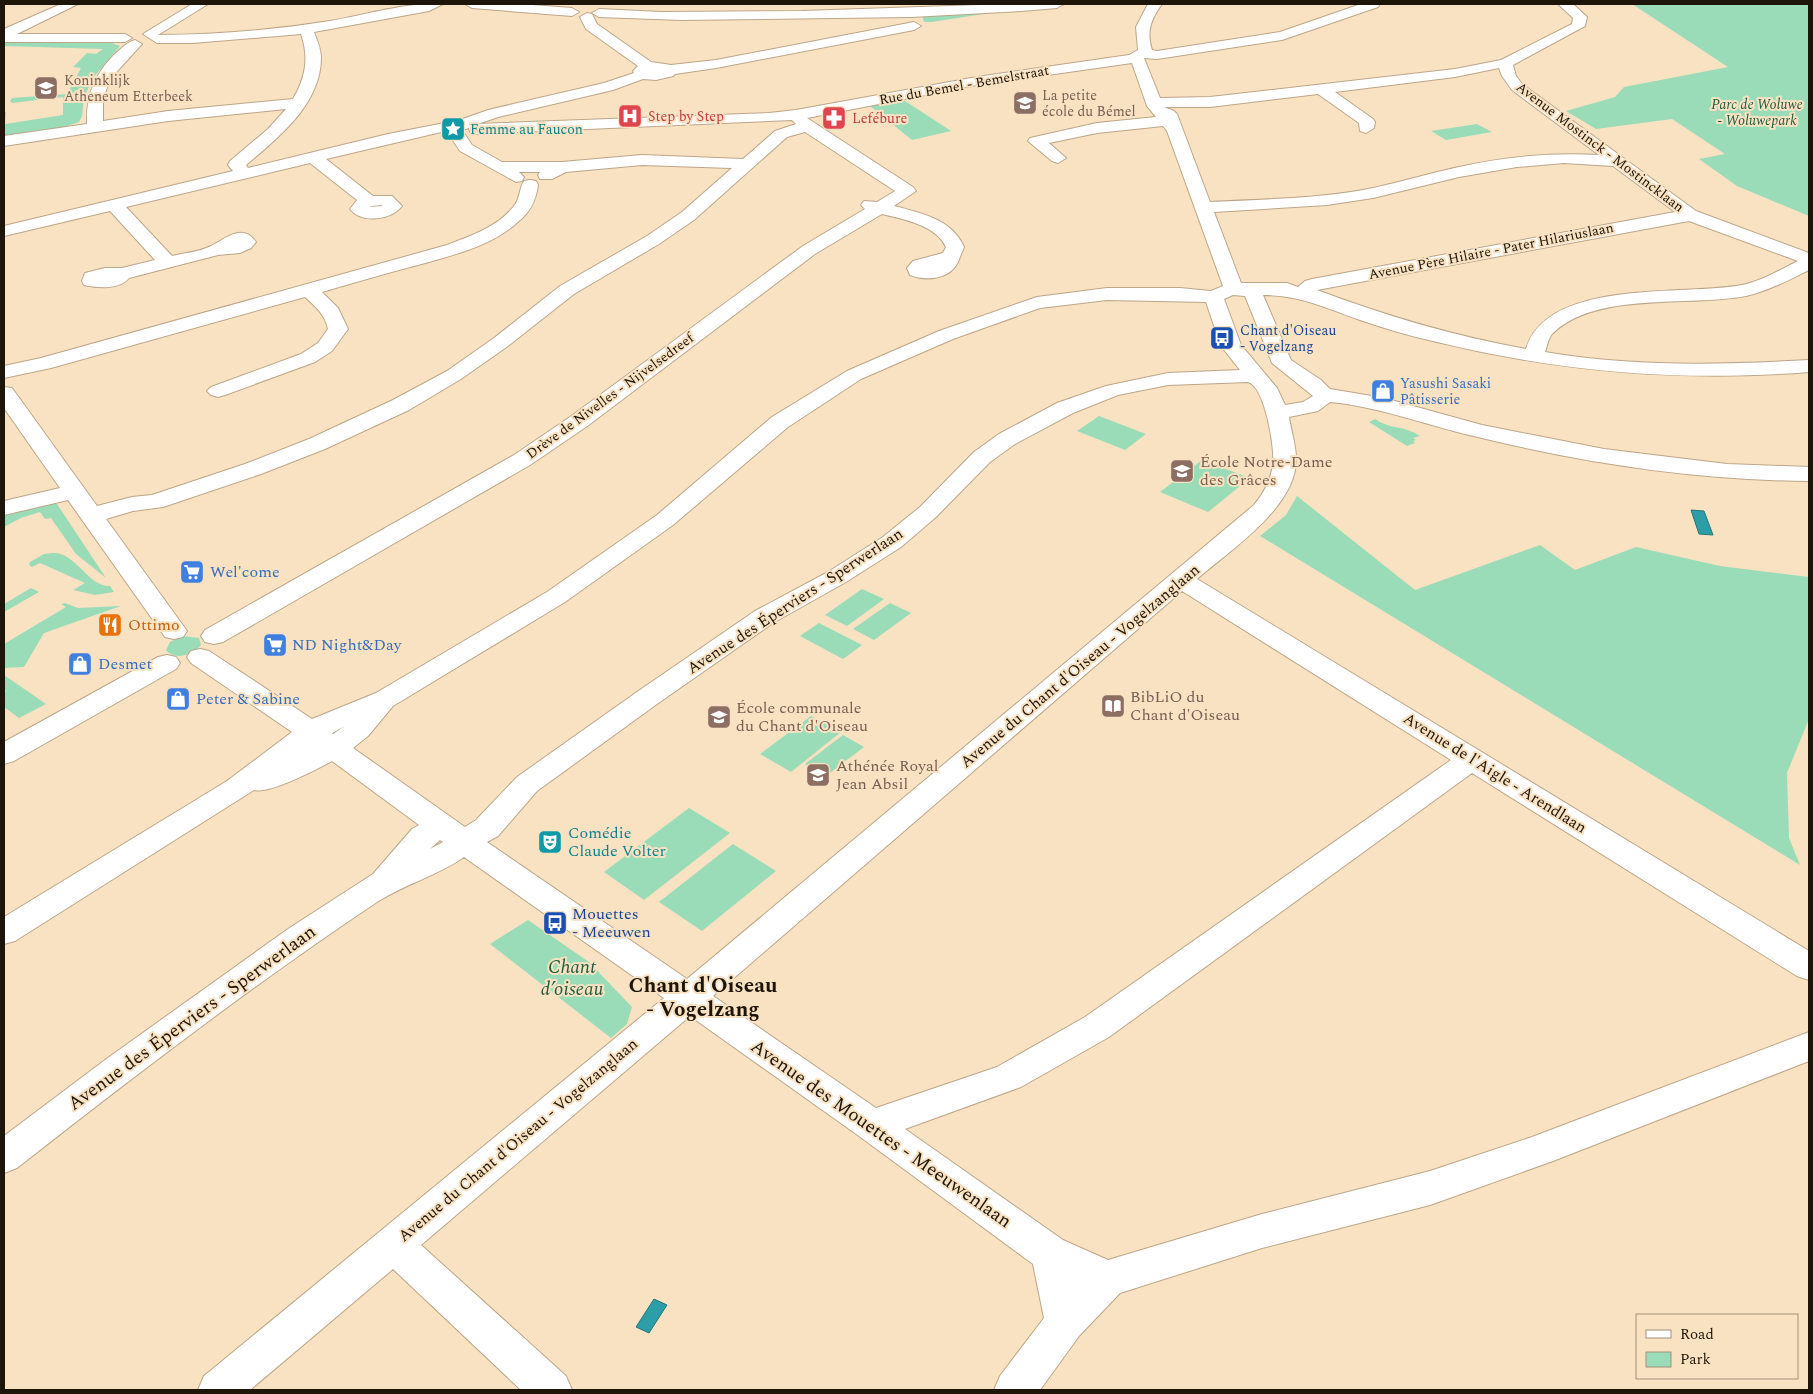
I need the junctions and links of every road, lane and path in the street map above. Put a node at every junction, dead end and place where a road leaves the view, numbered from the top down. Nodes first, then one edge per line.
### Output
1 (71, 4) edge
2 (201, 4) edge
3 (436, 4) edge
4 (472, 4) edge
5 (1057, 4) edge
6 (1155, 4) edge
7 (1373, 4) edge
8 (1565, 4) edge
9 (772, 8) edge
10 (589, 10) edge
11 (919, 18) junction
12 (307, 30) junction
13 (4, 36) edge
14 (154, 36) junction
15 (130, 41) junction
16 (1145, 59) junction
17 (1505, 63) junction
18 (645, 71) junction
19 (1445, 74) junction
20 (1517, 88) junction
21 (1321, 89) junction
22 (298, 103) junction
23 (1165, 114) junction
24 (802, 121) junction
25 (96, 125) junction
26 (1366, 128) dead end
27 (462, 130) junction
28 (4, 141) edge
29 (1601, 149) junction
30 (313, 157) junction
31 (1058, 158) dead end
32 (1564, 158) junction
33 (1617, 161) junction
34 (501, 167) junction
35 (562, 167) junction
36 (740, 170) junction
37 (244, 173) junction
38 (530, 186) junction
39 (369, 201) dead end
40 (1201, 202) junction
41 (114, 205) junction
42 (872, 206) junction
43 (1690, 214) junction
44 (4, 232) edge
45 (218, 250) dead end
46 (950, 257) dead end
47 (1809, 259) edge
48 (166, 261) junction
49 (1809, 263) edge
50 (122, 274) dead end
51 (309, 290) junction
52 (1245, 292) junction
53 (1300, 292) junction
54 (1180, 294) junction
55 (1214, 297) junction
56 (1277, 354) junction
57 (1238, 355) junction
58 (1534, 355) junction
59 (44, 364) junction
60 (1809, 366) edge
61 (4, 372) edge
62 (1258, 378) junction
63 (4, 380) edge
64 (218, 391) dead end
65 (4, 393) edge
66 (1324, 395) junction
67 (1277, 412) junction
68 (1809, 474) edge
69 (70, 485) junction
70 (4, 507) edge
71 (96, 521) junction
72 (1181, 580) junction
73 (174, 631) junction
74 (205, 640) junction
75 (161, 660) junction
76 (4, 740) edge
77 (322, 740) junction
78 (4, 754) edge
79 (1472, 759) junction
80 (453, 834) junction
81 (4, 932) edge
82 (1809, 967) edge
83 (688, 998) junction
84 (1809, 1046) edge
85 (872, 1125) junction
86 (4, 1157) edge
87 (394, 1245) junction
88 (1049, 1253) junction
89 (1107, 1279) junction
90 (1065, 1322) junction
91 (219, 1390) edge
92 (551, 1390) edge
93 (1015, 1390) edge

1 - 13 street
2 - 14 street
3 - 12 street
4 - 10 street
5 - 11 street
6 - 16 street
7 - 16 street, Rue du Bemel - Bemelstraat
8 - 17 street, Avenue Mostinck - Mostincklaan
9 - 10 street
9 - 11 street
10 - 18 street
11 - 18 street
12 - 14 street
12 - 22 street
13 - 15 street
14 - 15 street
15 - 25 street
16 - 23 street
16 - 24 street, Rue du Bemel - Bemelstraat
17 - 19 street
17 - 20 street, Avenue Mostinck - Mostincklaan
18 - 27 street
19 - 20 street
19 - 21 street
20 - 29 street, Avenue Mostinck - Mostincklaan
21 - 23 street
21 - 26 street
22 - 25 street
22 - 37 street
23 - 31 street
23 - 40 street
24 - 27 street, Rue du Bemel - Bemelstraat
24 - 36 street
24 - 42 street, Drève de Nivelles - Nijvelsedreef
25 - 28 street
27 - 30 street
27 - 34 street
29 - 32 street
29 - 33 street, Avenue Mostinck - Mostincklaan
30 - 37 street
30 - 39 street
32 - 33 street
32 - 40 street
33 - 43 street, Avenue Mostinck - Mostincklaan
34 - 35 street
34 - 38 street
35 - 36 street
35 - 38 street
36 - 71 street
37 - 41 street
38 - 51 street
40 - 52 street
41 - 44 street
41 - 48 street
42 - 46 street
42 - 74 street, Drève de Nivelles - Nijvelsedreef
43 - 47 street, Avenue Mostinck - Mostincklaan
43 - 53 street, Avenue Père Hilaire - Pater Hilariuslaan
45 - 48 street
48 - 50 street
49 - 58 street
51 - 59 street
51 - 64 street
52 - 53 street, Avenue Père Hilaire - Pater Hilariuslaan
52 - 54 street, Avenue Père Hilaire - Pater Hilariuslaan
52 - 55 street
52 - 56 street
53 - 58 street
54 - 55 street
54 - 77 street
55 - 57 street, Avenue du Chant d'Oiseau - Vogelzanglaan
56 - 57 street
56 - 66 street
57 - 62 street, Avenue du Chant d'Oiseau - Vogelzanglaan
58 - 60 street
59 - 61 street
59 - 63 street
62 - 67 street, Avenue du Chant d'Oiseau - Vogelzanglaan
62 - 80 street, Avenue des Éperviers - Sperwerlaan
65 - 69 street
66 - 67 street
66 - 68 street
67 - 72 street, Avenue du Chant d'Oiseau - Vogelzanglaan
69 - 70 street
69 - 71 street
71 - 73 street
72 - 79 street, Avenue de l'Aigle - Arendlaan
72 - 83 street, Avenue du Chant d'Oiseau - Vogelzanglaan
73 - 74 street, Drève de Nivelles - Nijvelsedreef
73 - 75 street
74 - 75 street, Drève de Nivelles - Nijvelsedreef
74 - 77 street, Avenue des Mouettes - Meeuwenlaan
75 - 76 street, Drève de Nivelles - Nijvelsedreef
75 - 78 street, Drève de Nivelles - Nijvelsedreef
77 - 80 street, Avenue des Mouettes - Meeuwenlaan
77 - 81 street
79 - 82 street, Avenue de l'Aigle - Arendlaan
79 - 85 street
80 - 83 street, Avenue des Mouettes - Meeuwenlaan
80 - 86 street, Avenue des Éperviers - Sperwerlaan
83 - 85 street, Avenue des Mouettes - Meeuwenlaan
83 - 87 street, Avenue du Chant d'Oiseau - Vogelzanglaan
84 - 89 street
85 - 88 street, Avenue des Mouettes - Meeuwenlaan
87 - 91 street, Avenue du Chant d'Oiseau - Vogelzanglaan
87 - 92 street
88 - 89 street, Avenue des Mouettes - Meeuwenlaan
88 - 90 street
89 - 90 street
90 - 93 street

